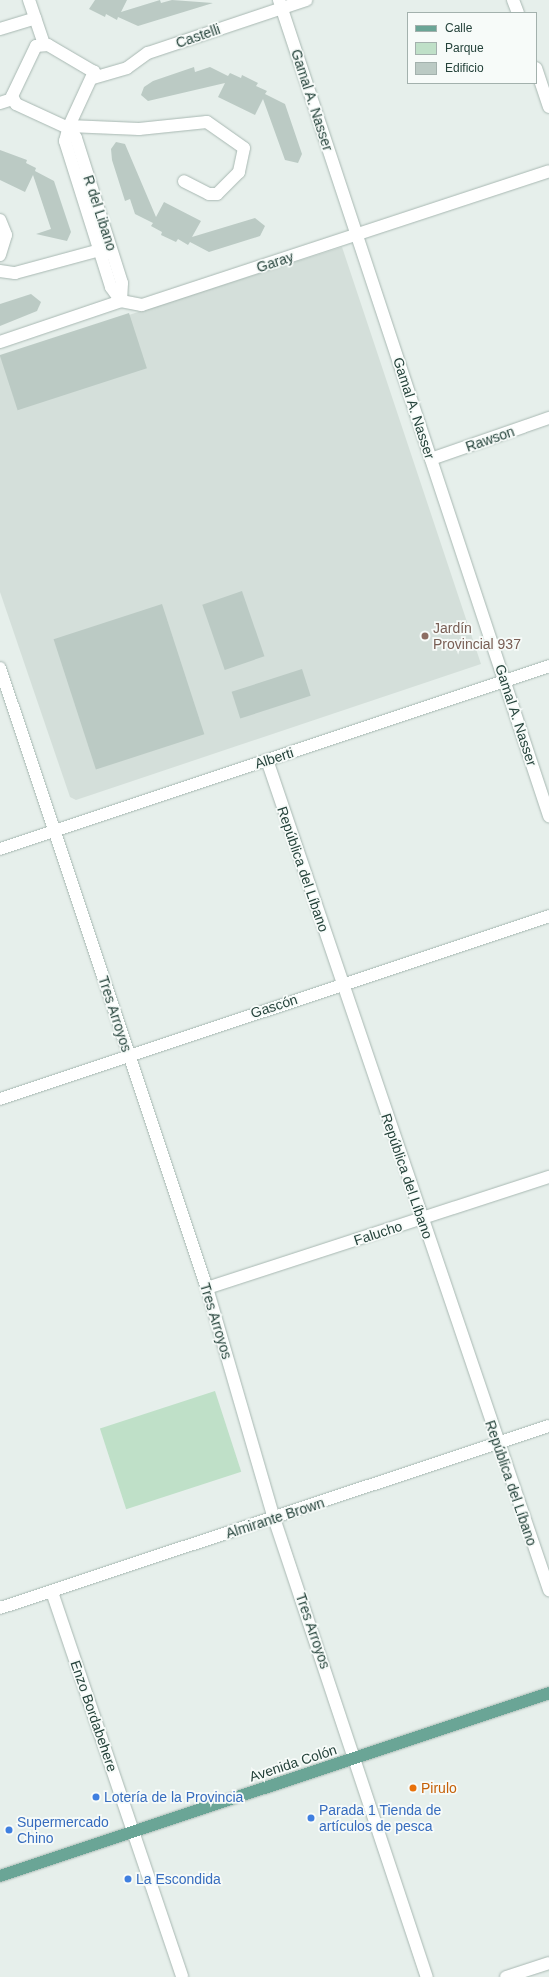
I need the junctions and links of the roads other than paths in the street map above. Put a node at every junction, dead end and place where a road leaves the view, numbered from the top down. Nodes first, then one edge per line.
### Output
1 (29, 0) edge
2 (306, 0) edge
3 (513, 0) edge
4 (280, 4) edge
5 (518, 12) edge
6 (35, 18) junction
7 (0, 29) edge
8 (44, 44) junction
9 (537, 71) edge
10 (93, 78) junction
11 (12, 99) junction
12 (0, 103) edge
13 (549, 107) edge
14 (69, 126) junction
15 (549, 171) edge
16 (184, 181) dead end
17 (0, 220) edge
18 (357, 235) junction
19 (100, 250) junction
20 (113, 252) junction
21 (0, 255) edge
22 (0, 272) edge
23 (121, 302) junction
24 (0, 342) edge
25 (549, 418) edge
26 (431, 459) junction
27 (549, 666) edge
28 (0, 668) edge
29 (505, 681) junction
30 (267, 760) junction
31 (549, 816) edge
32 (54, 831) junction
33 (0, 849) edge
34 (549, 916) edge
35 (342, 984) junction
36 (129, 1054) junction
37 (0, 1099) edge
38 (549, 1176) edge
39 (421, 1219) junction
40 (207, 1288) junction
41 (549, 1426) edge
42 (497, 1444) junction
43 (274, 1518) junction
44 (549, 1590) edge
45 (52, 1592) junction
46 (0, 1608) edge
47 (549, 1693) edge
48 (356, 1758) junction
49 (133, 1832) junction
50 (0, 1876) edge
51 (549, 1963) edge
52 (182, 1977) edge
53 (427, 1977) edge
54 (506, 1977) edge

1 - 6 street
2 - 4 street, Castelli
3 - 5 street
4 - 10 street, Castelli
4 - 18 street, Gamal A. Nasser
6 - 7 street
6 - 8 street
8 - 10 street
8 - 11 street
9 - 13 street
10 - 14 street
11 - 12 street
11 - 14 street
14 - 16 street
14 - 19 street
14 - 20 street, R del Libano
15 - 18 street, Garay
17 - 21 street
18 - 23 street, Garay
18 - 26 street, Gamal A. Nasser
19 - 20 street
19 - 22 street
19 - 23 street
20 - 23 street, R del Libano
23 - 24 street, Garay
25 - 26 street, Rawson
26 - 29 street, Gamal A. Nasser
27 - 29 street, Alberti
28 - 32 street, Tres Arroyos
29 - 30 street, Alberti
29 - 31 street, Gamal A. Nasser
30 - 32 street, Alberti
30 - 35 street, República del Líbano
32 - 33 street, Alberti
32 - 36 street, Tres Arroyos
34 - 35 street, Gascón
35 - 36 street, Gascón
35 - 39 street, República del Líbano
36 - 37 street, Gascón
36 - 40 street, Tres Arroyos
38 - 39 street, Falucho
39 - 40 street, Falucho
39 - 42 street, República del Líbano
40 - 43 street, Tres Arroyos
41 - 42 street, Almirante Brown
42 - 43 street, Almirante Brown
42 - 44 street, República del Líbano
43 - 45 street, Almirante Brown
43 - 48 street, Tres Arroyos
45 - 46 street, Almirante Brown
45 - 49 street, Enzo Bordabehere
47 - 48 main road, Avenida Colón
48 - 49 main road, Avenida Colón
48 - 53 street, Tres Arroyos
49 - 50 main road, Avenida Colón
49 - 52 street, Enzo Bordabehere
51 - 54 street

